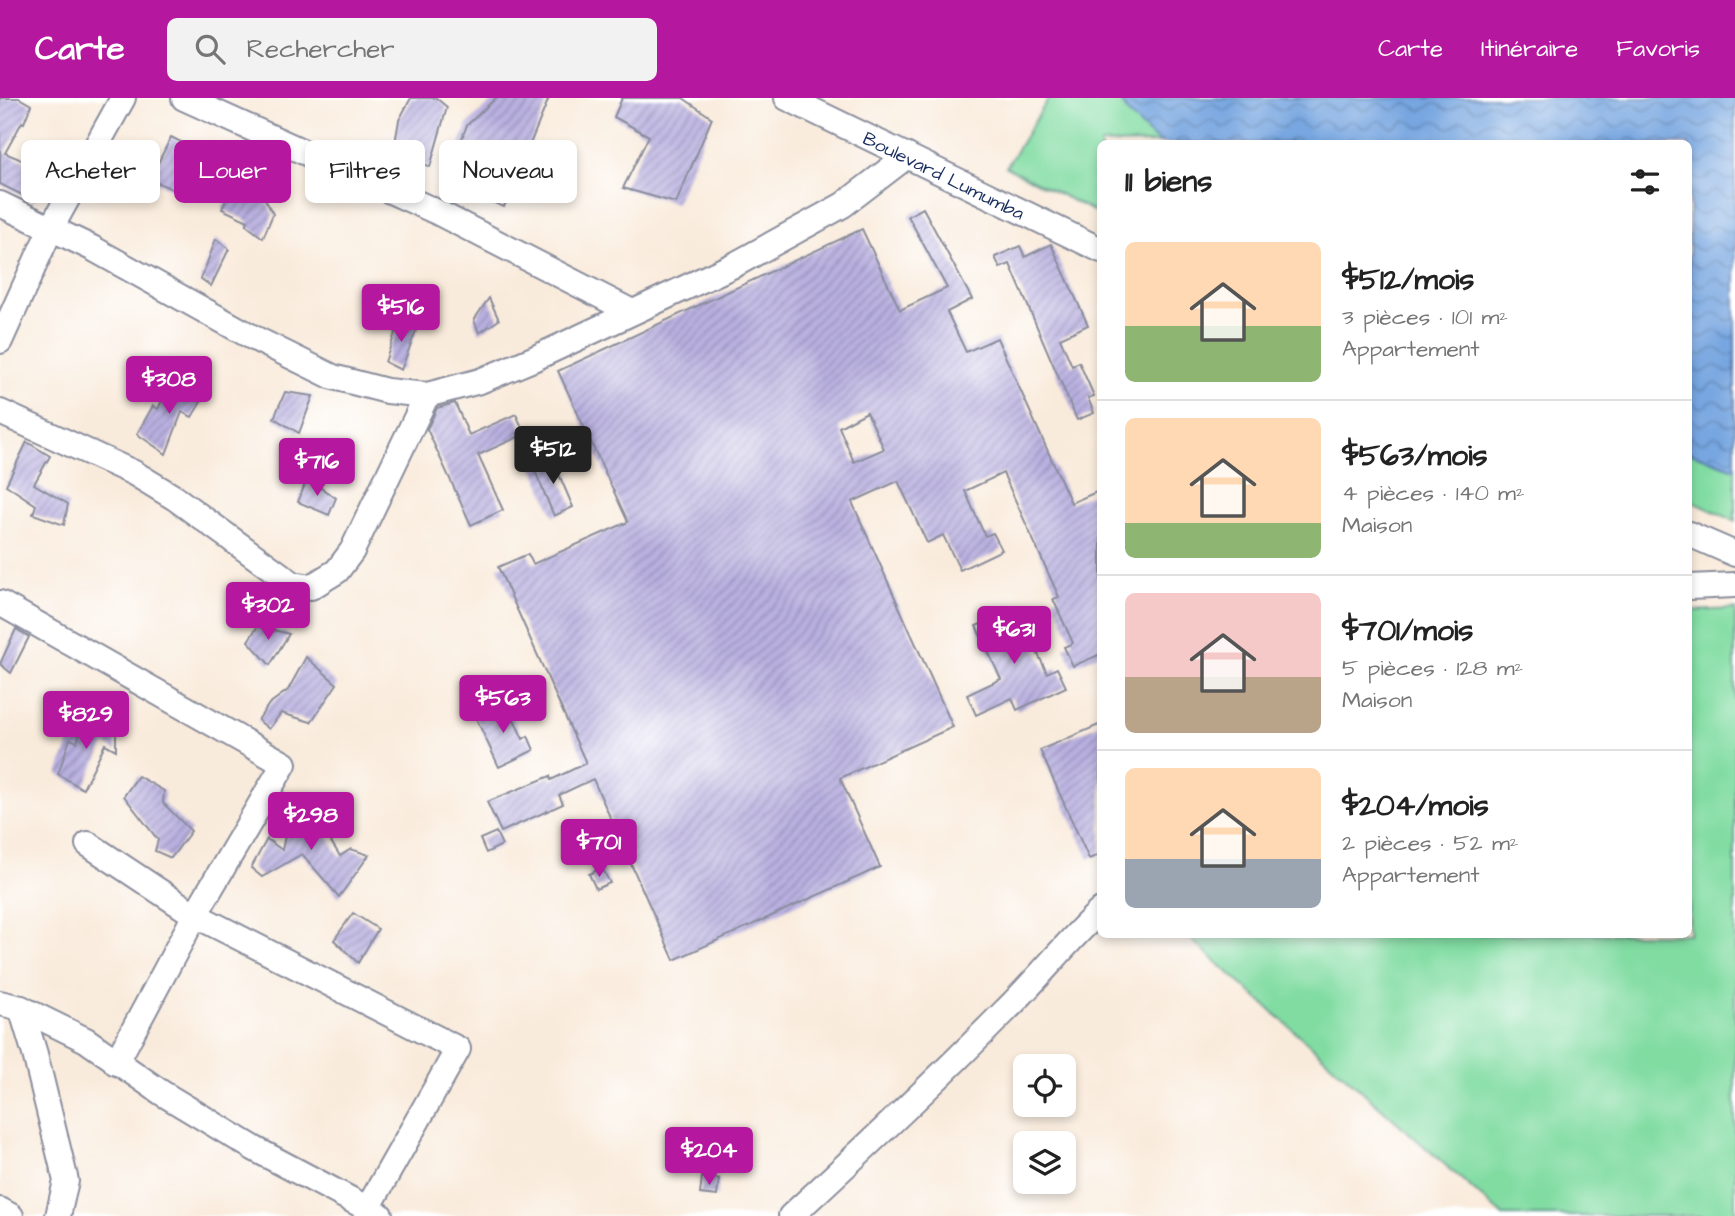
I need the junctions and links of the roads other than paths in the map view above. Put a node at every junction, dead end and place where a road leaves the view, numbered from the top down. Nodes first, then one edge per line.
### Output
1 (124, 98) edge
2 (184, 98) edge
3 (787, 98) edge
4 (907, 156) junction
5 (0, 204) edge
6 (51, 228) junction
7 (1097, 248) edge
8 (632, 312) junction
9 (0, 341) edge
10 (427, 395) junction
11 (0, 412) edge
12 (1692, 542) edge
13 (1735, 554) edge
14 (1735, 585) edge
15 (1692, 587) edge
16 (0, 603) edge
17 (88, 844) dead end
18 (1097, 914) edge
19 (195, 915) junction
20 (10, 1005) edge
21 (116, 1063) junction
22 (0, 1210) edge
23 (375, 1212) edge
24 (11, 1216) edge
25 (58, 1216) edge
26 (791, 1216) edge

1 - 6 street
2 - 8 street
3 - 4 street, Boulevard Lumumba
4 - 7 street, Boulevard Lumumba
4 - 8 street
5 - 6 street
6 - 9 street
6 - 10 street
8 - 10 street
10 - 11 street
12 - 13 street
14 - 15 street
16 - 19 street
17 - 19 street
18 - 26 street
19 - 21 street
19 - 23 street
20 - 21 street
20 - 25 street
21 - 23 street
22 - 24 street

